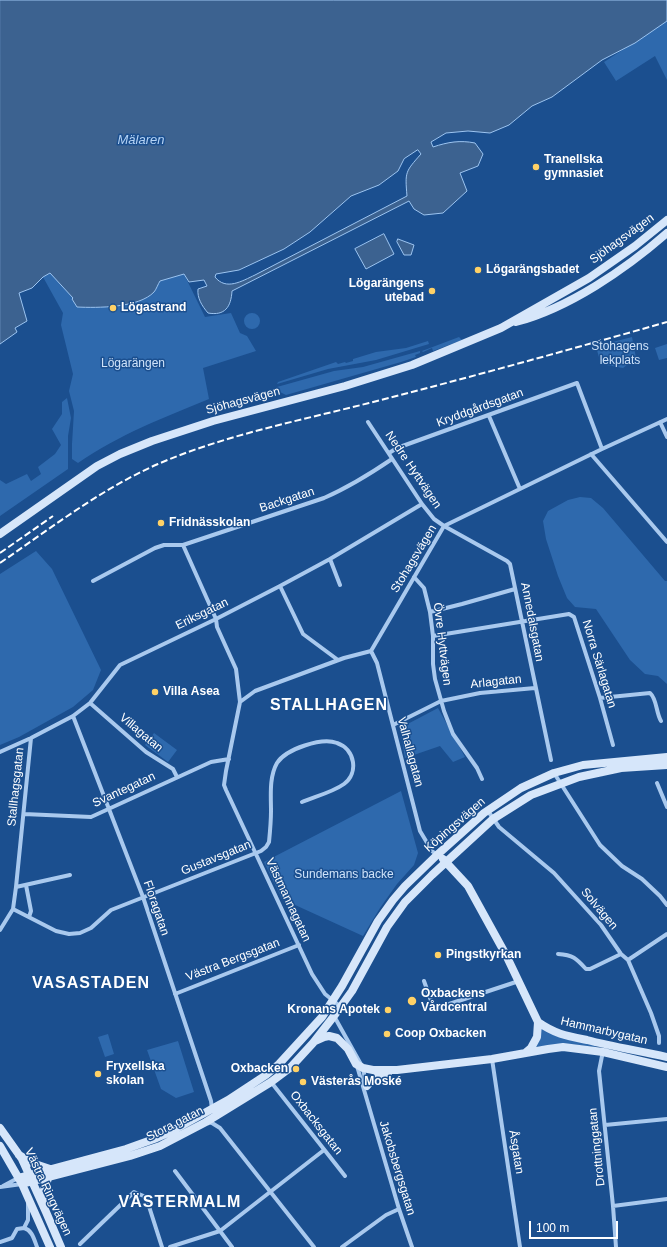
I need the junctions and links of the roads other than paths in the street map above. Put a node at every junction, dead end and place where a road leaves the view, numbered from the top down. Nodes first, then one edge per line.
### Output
1 (667, 220) edge
2 (667, 226) edge
3 (667, 233) edge
4 (635, 246) junction
5 (622, 268) junction
6 (508, 324) junction
7 (489, 416) junction
8 (667, 418) edge
9 (368, 422) dead end
10 (660, 422) junction
11 (667, 437) edge
12 (602, 449) junction
13 (389, 453) junction
14 (592, 454) junction
15 (392, 459) junction
16 (520, 489) junction
17 (422, 504) junction
18 (444, 526) junction
19 (0, 534) edge
20 (667, 542) edge
21 (183, 545) junction
22 (330, 559) junction
23 (414, 577) junction
24 (93, 581) dead end
25 (340, 585) dead end
26 (280, 586) junction
27 (515, 589) junction
28 (430, 612) junction
29 (216, 619) junction
30 (523, 622) junction
31 (433, 636) junction
32 (371, 651) junction
33 (338, 660) junction
34 (535, 688) junction
35 (600, 698) junction
36 (441, 701) junction
37 (240, 702) junction
38 (90, 703) junction
39 (73, 716) junction
40 (661, 721) dead end
41 (393, 726) junction
42 (31, 738) junction
43 (613, 745) dead end
44 (0, 752) edge
45 (667, 757) edge
46 (229, 759) junction
47 (551, 760) dead end
48 (667, 765) edge
49 (554, 773) junction
50 (177, 777) junction
51 (482, 779) dead end
52 (560, 783) junction
53 (657, 783) dead end
54 (302, 802) dead end
55 (667, 807) edge
56 (109, 808) junction
57 (488, 811) junction
58 (24, 814) junction
59 (493, 820) junction
60 (255, 853) junction
61 (437, 855) junction
62 (447, 862) junction
63 (70, 875) dead end
64 (26, 885) junction
65 (16, 887) junction
66 (143, 897) junction
67 (667, 904) edge
68 (13, 909) junction
69 (29, 916) junction
70 (0, 930) edge
71 (667, 934) edge
72 (299, 945) junction
73 (558, 954) dead end
74 (621, 954) junction
75 (628, 960) junction
76 (424, 981) dead end
77 (519, 981) junction
78 (175, 994) junction
79 (332, 1001) junction
80 (341, 1007) junction
81 (324, 1013) junction
82 (334, 1016) junction
83 (538, 1022) junction
84 (329, 1023) junction
85 (340, 1040) junction
86 (313, 1043) junction
87 (659, 1043) dead end
88 (604, 1048) junction
89 (525, 1053) junction
90 (667, 1057) edge
91 (492, 1059) junction
92 (360, 1066) junction
93 (667, 1067) edge
94 (397, 1070) junction
95 (271, 1082) junction
96 (366, 1086) junction
97 (364, 1095) junction
98 (212, 1109) junction
99 (667, 1119) edge
100 (206, 1122) junction
101 (605, 1125) junction
102 (0, 1128) edge
103 (0, 1142) edge
104 (0, 1146) edge
105 (324, 1150) junction
106 (18, 1154) junction
107 (175, 1171) dead end
108 (50, 1173) junction
109 (345, 1176) dead end
110 (25, 1179) junction
111 (0, 1187) edge
112 (270, 1192) junction
113 (28, 1199) junction
114 (667, 1199) edge
115 (613, 1206) junction
116 (399, 1209) junction
117 (46, 1212) junction
118 (24, 1228) junction
119 (220, 1231) junction
120 (0, 1242) edge
121 (80, 1244) dead end
122 (37, 1247) edge
123 (50, 1247) edge
124 (61, 1247) edge
125 (162, 1247) edge
126 (170, 1247) edge
127 (232, 1247) edge
128 (314, 1247) edge
129 (342, 1247) edge
130 (412, 1247) edge
131 (520, 1247) edge
132 (616, 1247) edge

1 - 4 main road, Sjöhagsvägen
2 - 4 main road
3 - 5 main road, Sjöhagsvägen
4 - 5 main road
4 - 6 main road, Sjöhagsvägen
5 - 6 main road, Sjöhagsvägen
6 - 19 main road, Sjöhagsvägen
7 - 12 street, Kryddgårdsgatan
7 - 13 street, Kryddgårdsgatan
7 - 16 street
8 - 10 street, Stohagsvägen
9 - 13 street, Nedre Hyttvägen
10 - 11 street
10 - 12 street, Stohagsvägen
12 - 14 street, Stohagsvägen
13 - 15 street, Nedre Hyttvägen
14 - 16 street, Stohagsvägen
14 - 20 street
15 - 17 street, Nedre Hyttvägen
15 - 21 street, Backgatan
16 - 18 street, Stohagsvägen
17 - 18 street, Nedre Hyttvägen
17 - 22 street, Eriksgatan
18 - 23 street, Stohagsvägen
18 - 27 street, Annedalsgatan
21 - 24 street, Backgatan
21 - 29 street, Västmannagatan
22 - 25 street
22 - 26 street, Eriksgatan
23 - 28 street, Övre Hyttvägen
23 - 32 street, Stohagsvägen
26 - 29 street, Eriksgatan
26 - 33 street
27 - 28 street
27 - 30 street, Annedalsgatan
28 - 31 street, Övre Hyttvägen
29 - 37 street, Västmannagatan
29 - 38 street, Eriksgatan
30 - 31 street, Norra Särlagatan
30 - 34 street, Annedalsgatan
30 - 35 street, Norra Särlagatan
31 - 36 street, Övre Hyttvägen
32 - 33 street
32 - 41 street, Valhallagatan
33 - 37 street
34 - 36 street, Arlagatan
34 - 47 street, Annedalsgatan
35 - 40 street
35 - 43 street, Norra Särlagatan
36 - 41 street, Arlagatan
36 - 51 street, Övre Hyttvägen
37 - 46 street, Västmannagatan
38 - 39 street, Eriksgatan
38 - 50 street, Villagatan
39 - 42 street, Eriksgatan
39 - 56 street, Floragatan
41 - 61 street, Valhallagatan
42 - 44 street, Eriksgatan
42 - 58 street, Stallhagsgatan
45 - 49 main road, Köpingsvägen
46 - 50 street, Svantegatan
46 - 60 street, Västmannagatan
48 - 52 main road, Köpingsvägen
49 - 52 street
49 - 57 main road, Köpingsvägen
50 - 56 street, Svantegatan
52 - 59 main road, Köpingsvägen
52 - 67 street
53 - 55 street
54 - 60 street, Gustavsgatan
56 - 58 street, Svantegatan
56 - 66 street, Floragatan
57 - 59 street, Solvägen
57 - 61 main road, Köpingsvägen
58 - 65 street, Stallhagsgatan
59 - 62 main road, Köpingsvägen
59 - 74 street, Solvägen
60 - 66 street, Gustavsgatan
60 - 72 street, Västmannagatan
61 - 62 main road
61 - 79 main road, Köpingsvägen
62 - 77 main road
62 - 80 main road, Köpingsvägen
63 - 64 street
64 - 65 street
64 - 69 street
65 - 68 street, Stallhagsgatan
66 - 69 street, Gustavsgatan
66 - 78 street, Floragatan
68 - 69 street, Gustavsgatan
68 - 70 street, Stallhagsgatan
71 - 75 street
72 - 78 street, Västra Bergsgatan
72 - 79 street, Västmannagatan
73 - 74 street
74 - 75 street, Solvägen
75 - 87 street, Solvägen
76 - 77 street
77 - 83 main road
78 - 98 street, Floragatan
79 - 80 street, Västmannagatan
79 - 81 main road, Köpingsvägen
80 - 82 main road, Köpingsvägen
81 - 82 main road
81 - 84 main road
81 - 98 main road, Stora gatan
82 - 84 main road, Köpingsvägen
82 - 92 street, Jakobsbergsgatan
83 - 88 main road, Hammarbygatan
83 - 89 main road
84 - 85 main road
84 - 86 main road, Stora gatan
85 - 86 main road
85 - 92 main road
86 - 95 main road, Stora gatan
88 - 89 main road, Hammarbygatan
88 - 90 main road, Hammarbygatan
88 - 93 main road, Hammarbygatan
88 - 101 street, Drottninggatan
89 - 91 main road, Hammarbygatan
91 - 94 main road, Hammarbygatan
91 - 131 street, Åsgatan
92 - 94 main road, Hammarbygatan
92 - 96 street, Jakobsbergsgatan
92 - 97 street, Jakobsbergsgatan
94 - 96 main road, Hammarbygatan
95 - 100 main road, Stora gatan
95 - 105 street, Oxbacksgatan
96 - 97 street, Jakobsbergsgatan
97 - 116 street, Jakobsbergsgatan
98 - 108 main road, Stora gatan
99 - 101 street
100 - 108 main road, Stora gatan
100 - 112 street
101 - 115 street, Drottninggatan
102 - 106 main road, Västra Ringvägen
103 - 110 main road
104 - 110 main road, Västra Ringvägen
105 - 109 street, Oxbacksgatan
105 - 112 street
106 - 108 main road
106 - 110 main road, Västra Ringvägen
107 - 119 street
108 - 110 main road, Stora gatan
108 - 117 main road
110 - 111 street, Stora gatan
110 - 111 street, Stora gatan
110 - 113 main road, Västra Ringvägen
110 - 117 main road, Västra Ringvägen
112 - 119 street
112 - 128 street
113 - 118 street
113 - 123 main road, Västra Ringvägen
114 - 115 street
115 - 132 street, Drottninggatan
116 - 129 street
116 - 130 street, Jakobsbergsgatan
117 - 124 main road, Västra Ringvägen
118 - 120 street
118 - 122 street
119 - 126 street
119 - 127 street
121 - 125 street

